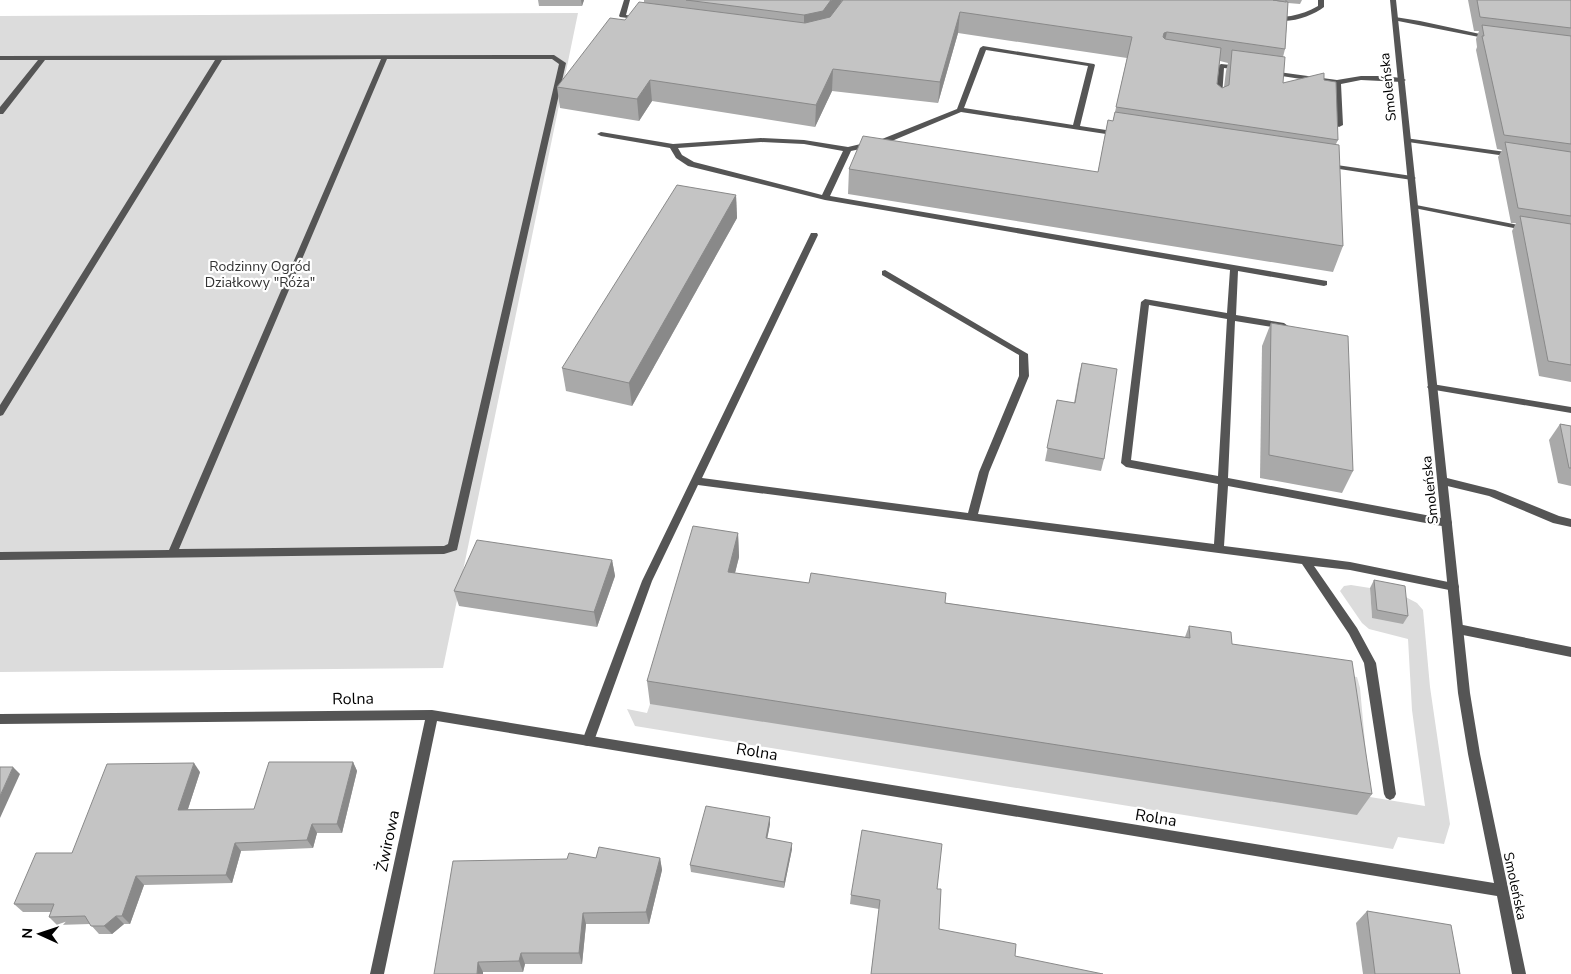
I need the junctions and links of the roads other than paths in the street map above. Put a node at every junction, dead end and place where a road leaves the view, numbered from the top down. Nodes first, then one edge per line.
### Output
1 (627, 0) edge
2 (1321, 0) edge
3 (1393, 0) edge
4 (1264, 16) edge
5 (1395, 19) junction
6 (651, 20) edge
7 (1496, 38) edge
8 (384, 57) junction
9 (0, 58) edge
10 (43, 58) junction
11 (220, 58) junction
12 (1212, 64) edge
13 (1221, 66) junction
14 (1250, 70) edge
15 (1260, 71) edge
16 (1402, 80) junction
17 (1337, 82) junction
18 (1217, 106) edge
19 (960, 110) junction
20 (0, 112) edge
21 (1339, 125) edge
22 (1076, 128) junction
23 (601, 134) dead end
24 (1124, 135) edge
25 (1408, 140) junction
26 (673, 146) junction
27 (848, 149) junction
28 (1524, 157) edge
29 (1316, 164) edge
30 (1412, 178) junction
31 (825, 198) junction
32 (1414, 206) junction
33 (1542, 231) edge
34 (814, 235) dead end
35 (1234, 268) junction
36 (885, 273) dead end
37 (1324, 283) dead end
38 (1230, 317) junction
39 (1293, 327) edge
40 (1432, 387) junction
41 (1571, 410) edge
42 (0, 412) edge
43 (695, 481) junction
44 (1223, 481) junction
45 (1443, 481) junction
46 (972, 517) junction
47 (1447, 523) junction
48 (1571, 523) edge
49 (1219, 549) junction
50 (172, 554) junction
51 (0, 556) edge
52 (1305, 560) junction
53 (1454, 587) junction
54 (1458, 629) junction
55 (1571, 652) edge
56 (432, 715) junction
57 (0, 719) edge
58 (588, 741) junction
59 (1390, 794) dead end
60 (1502, 891) junction
61 (377, 974) edge
62 (1519, 974) edge

1 - 6 street
2 - 4 street
3 - 5 street, Smoleńska
5 - 7 street
5 - 16 street, Smoleńska
8 - 11 street
8 - 50 street
8 - 50 street
9 - 10 street
10 - 11 street
10 - 20 street
11 - 42 street
12 - 13 street
13 - 14 street
13 - 18 street
15 - 17 street
16 - 17 street
16 - 25 street, Smoleńska
17 - 21 street
19 - 22 street
19 - 22 street
19 - 27 street
22 - 24 street
23 - 26 street
25 - 28 street
25 - 30 street, Smoleńska
26 - 27 street
26 - 31 street
27 - 31 street
29 - 30 street
30 - 32 street, Smoleńska
31 - 35 street
32 - 33 street
32 - 40 street, Smoleńska
34 - 43 street
35 - 37 street
35 - 38 street
36 - 46 street
38 - 39 street
38 - 44 street
38 - 44 street
40 - 41 street
40 - 45 street, Smoleńska
43 - 46 street
43 - 58 street
44 - 47 street
44 - 49 street
45 - 47 street, Smoleńska
45 - 48 street
46 - 49 street
47 - 53 street, Smoleńska
49 - 52 street
50 - 51 street
52 - 53 street
52 - 59 street
53 - 54 street, Smoleńska
54 - 55 street
54 - 60 street, Smoleńska
56 - 57 street, Rolna
56 - 58 street, Rolna
56 - 61 street, Żwirowa
58 - 60 street, Rolna
60 - 62 street, Smoleńska

